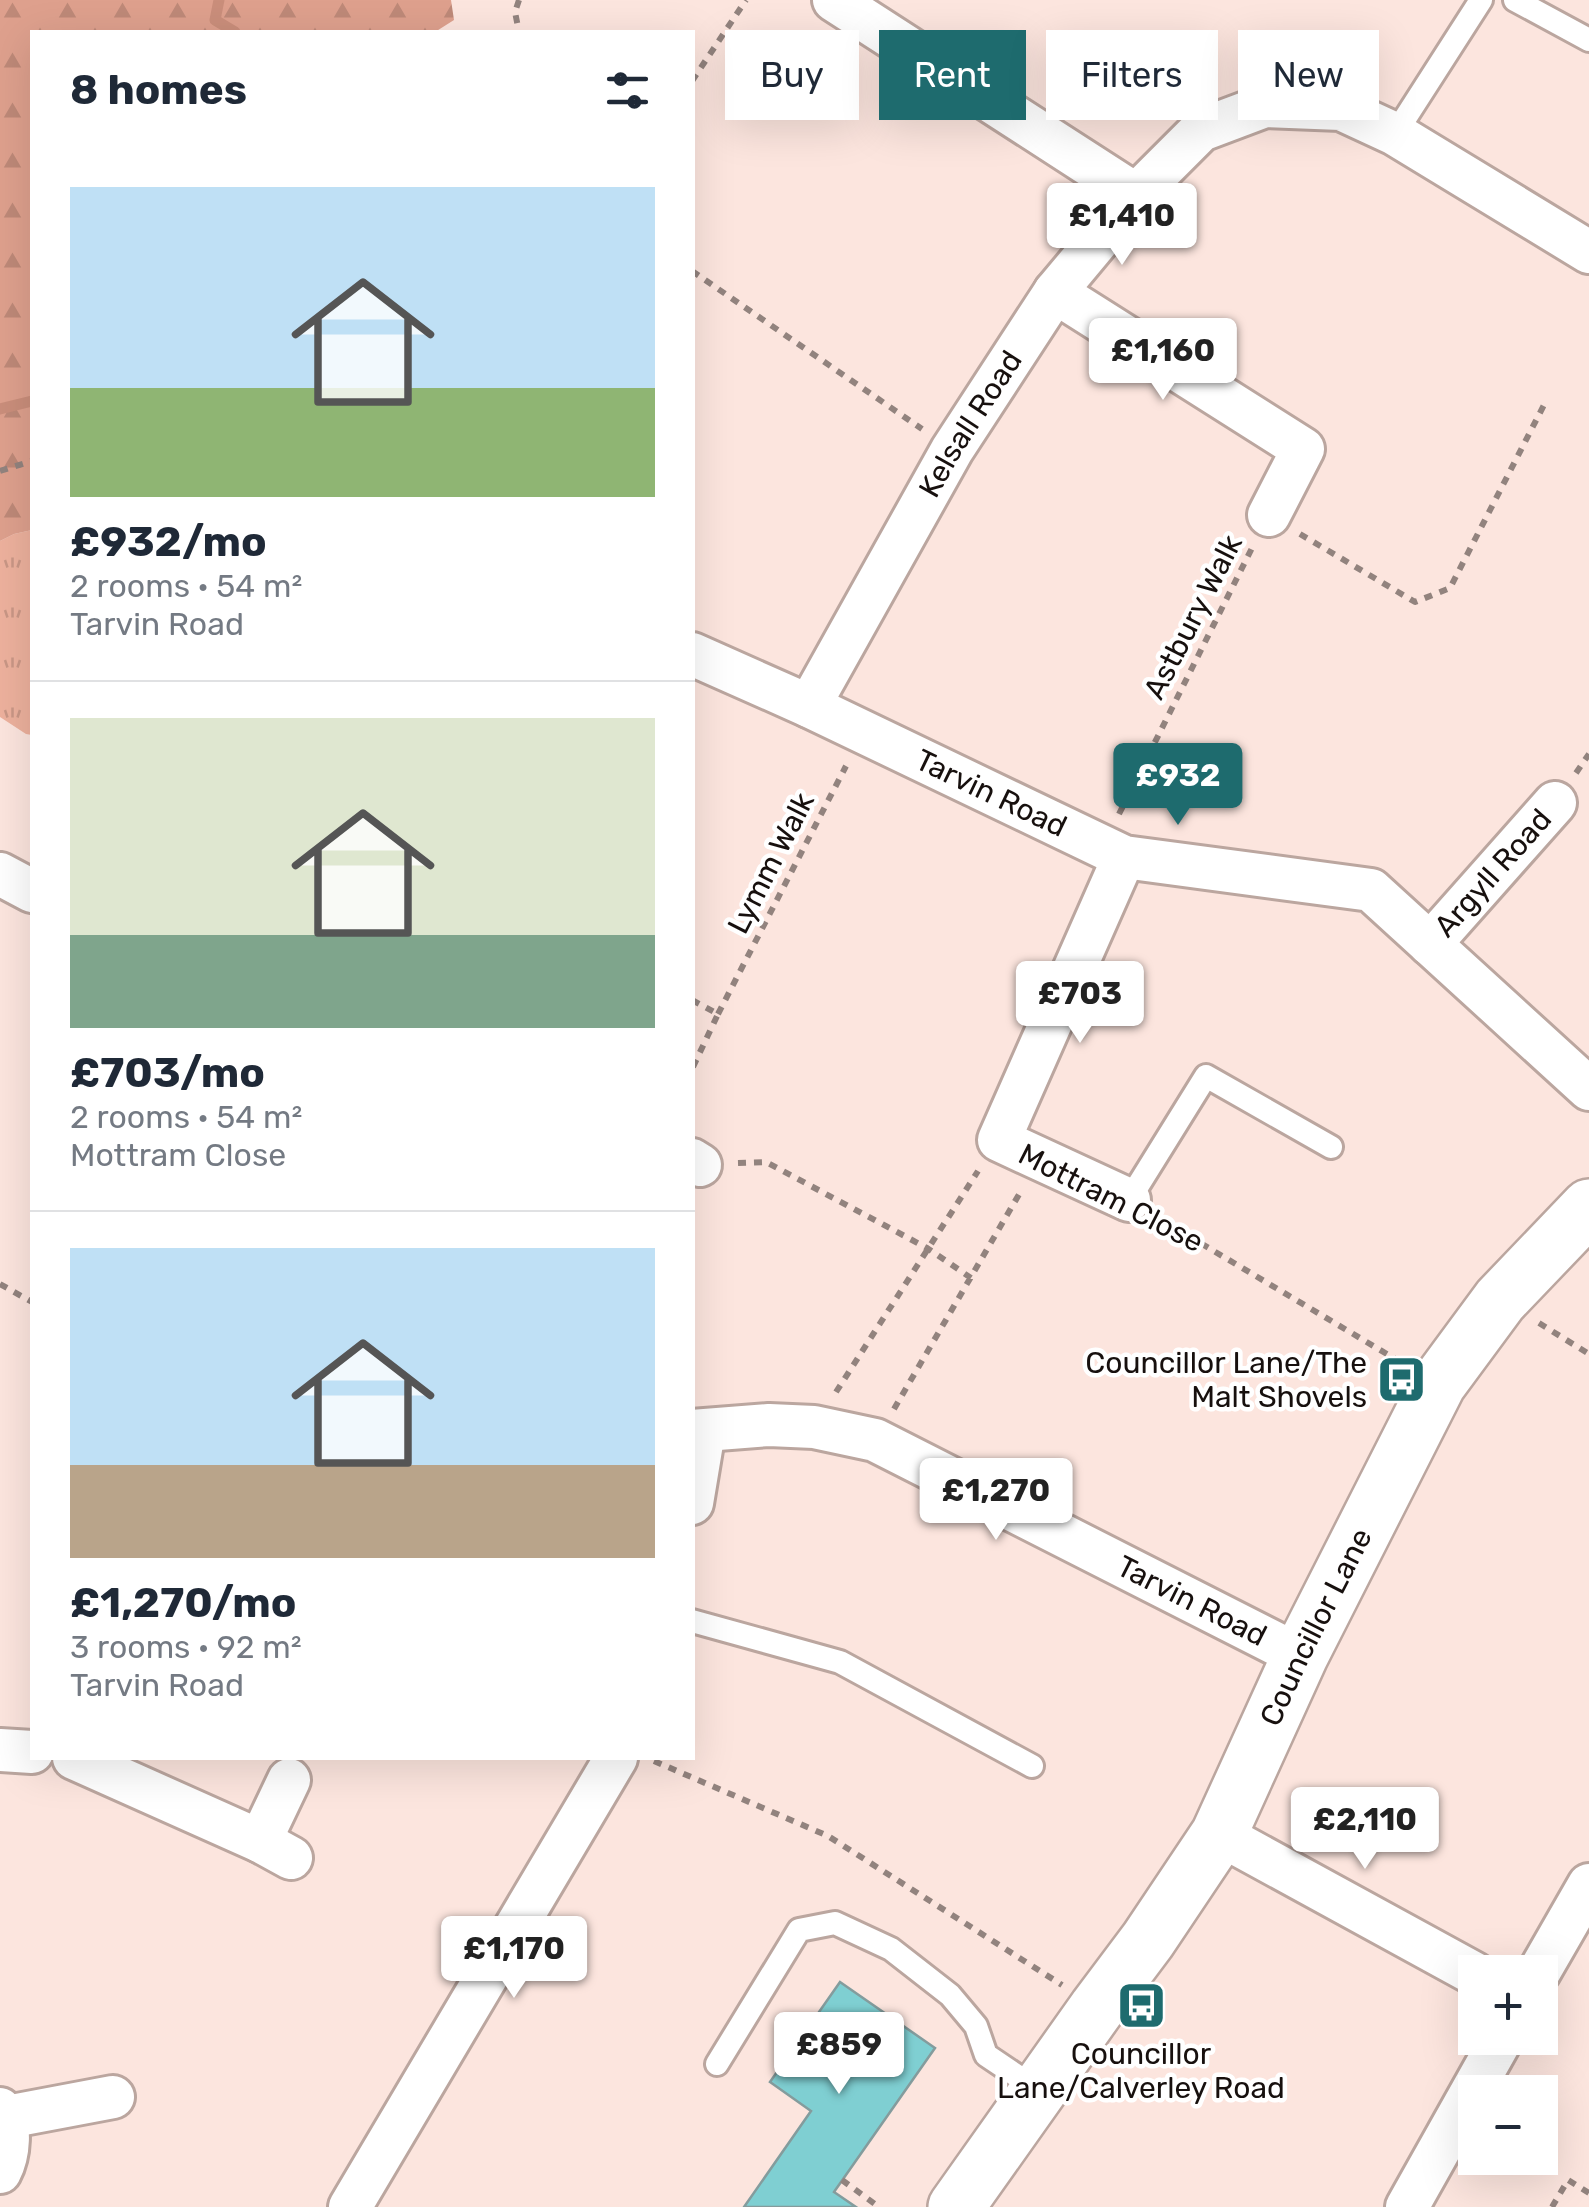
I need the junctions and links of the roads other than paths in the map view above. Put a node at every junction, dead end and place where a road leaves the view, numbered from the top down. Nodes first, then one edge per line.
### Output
1 (834, 0) edge
2 (1481, 0) edge
3 (1515, 0) edge
4 (1589, 40) edge
5 (1396, 134) junction
6 (1136, 195) junction
7 (1589, 252) edge
8 (1055, 292) junction
9 (1269, 516) road end
10 (695, 655) edge
11 (808, 706) junction
12 (1555, 803) dead end
13 (1114, 852) junction
14 (0, 874) edge
15 (30, 889) edge
16 (1430, 944) junction
17 (1589, 1089) edge
18 (1331, 1147) dead end
19 (1128, 1200) joint
20 (1589, 1207) edge
21 (698, 1431) edge
22 (695, 1467) edge
23 (695, 1622) edge
24 (1300, 1656) junction
25 (0, 1750) edge
26 (30, 1752) edge
27 (78, 1760) edge
28 (615, 1760) edge
29 (1032, 1766) dead end
30 (289, 1780) dead end
31 (1219, 1834) junction
32 (1589, 1885) edge
33 (1548, 1955) edge
34 (1458, 1965) edge
35 (1493, 2055) edge
36 (717, 2064) dead end
37 (1038, 2090) junction
38 (112, 2097) dead end
39 (3, 2113) edge
40 (0, 2172) edge
41 (350, 2207) edge
42 (956, 2207) edge
43 (1408, 2207) edge

1 - 6 street
2 - 5 lane
3 - 4 lane
5 - 6 street, Kelsall Road
5 - 7 street, Kelsall Road
6 - 8 street, Kelsall Road
8 - 9 street
8 - 11 street, Kelsall Road
10 - 11 street, Tarvin Road
11 - 13 street, Tarvin Road
12 - 16 street, Argyll Road
13 - 16 street, Tarvin Road
13 - 19 street, Mottram Close
14 - 15 street
16 - 17 street, Tarvin Road
18 - 19 lane
20 - 24 street, Councillor Lane
21 - 22 street
21 - 24 street, Tarvin Road
23 - 29 lane
24 - 31 street, Councillor Lane
25 - 26 street
27 - 30 street
28 - 41 street
31 - 34 street
31 - 37 street, Councillor Lane
32 - 33 street
35 - 43 street
36 - 37 lane
37 - 42 street, Councillor Lane
38 - 39 street
39 - 40 street

